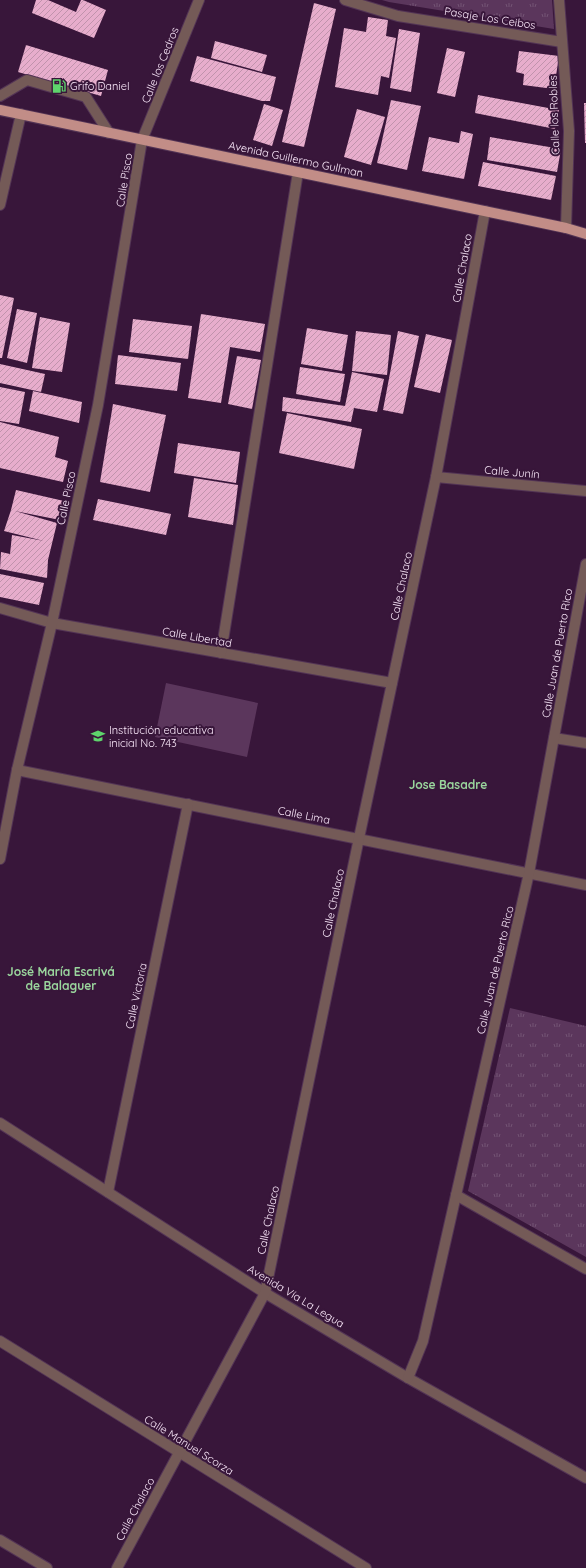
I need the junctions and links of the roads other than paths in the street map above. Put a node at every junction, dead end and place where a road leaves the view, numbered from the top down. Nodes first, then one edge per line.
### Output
1 (199, 0) edge
2 (345, 0) edge
3 (559, 0) edge
4 (562, 42) junction
5 (0, 96) edge
6 (0, 110) edge
7 (21, 114) junction
8 (109, 133) junction
9 (142, 140) junction
10 (298, 172) junction
11 (0, 206) edge
12 (485, 211) junction
13 (566, 228) junction
14 (586, 234) edge
15 (436, 477) junction
16 (586, 491) edge
17 (586, 564) edge
18 (0, 608) edge
19 (52, 623) junction
20 (221, 654) junction
21 (392, 683) junction
22 (554, 738) junction
23 (586, 743) edge
24 (17, 770) junction
25 (188, 804) junction
26 (359, 838) junction
27 (0, 859) edge
28 (529, 873) junction
29 (586, 885) edge
30 (0, 1123) edge
31 (108, 1192) junction
32 (456, 1195) junction
33 (586, 1269) edge
34 (265, 1292) junction
35 (0, 1341) edge
36 (408, 1378) junction
37 (179, 1453) junction
38 (586, 1478) edge
39 (0, 1540) edge
40 (47, 1568) edge
41 (117, 1568) edge
42 (366, 1568) edge

1 - 9 street, Calle los Cedros
2 - 4 street, Pasaje Los Ceibos
3 - 4 street, Calle los Robles
4 - 13 street, Calle los Robles
5 - 8 street
6 - 7 main road, Avenida Guillermo Gullman
7 - 8 main road, Avenida Guillermo Gullman
7 - 11 street
8 - 9 main road, Avenida Guillermo Gullman
9 - 10 main road, Avenida Guillermo Gullman
9 - 19 street, Calle Pisco
10 - 12 main road, Avenida Guillermo Gullman
10 - 20 street
12 - 13 main road, Avenida Guillermo Gullman
12 - 15 street, Calle Chalaco
13 - 14 main road, Avenida Guillermo Gullman
15 - 16 street, Calle Junín
15 - 21 street, Calle Chalaco
17 - 22 street, Calle Juan de Puerto Rico
18 - 19 street, Calle Libertad
19 - 20 street, Calle Libertad
19 - 24 street, Calle Pisco
20 - 21 street, Calle Libertad
21 - 26 street, Calle Chalaco
22 - 23 street
22 - 28 street, Calle Juan de Puerto Rico
24 - 25 street, Calle Lima
24 - 27 street, Calle Pisco
25 - 26 street, Calle Lima
25 - 31 street, Calle Victoria
26 - 28 street, Calle Lima
26 - 34 street, Calle Chalaco
28 - 29 street, Calle Lima
28 - 32 street, Calle Juan de Puerto Rico
30 - 31 street, Avenida Vía La Legua
31 - 34 street, Avenida Vía La Legua
32 - 33 street
32 - 36 street, Calle Juan de Puerto Rico
34 - 36 street, Avenida Vía La Legua
34 - 37 street, Calle Chalaco
35 - 37 street, Calle Manuel Scorza
36 - 38 street, Avenida Vía La Legua
37 - 41 street, Calle Chalaco
37 - 42 street, Calle Manuel Scorza
39 - 40 street

